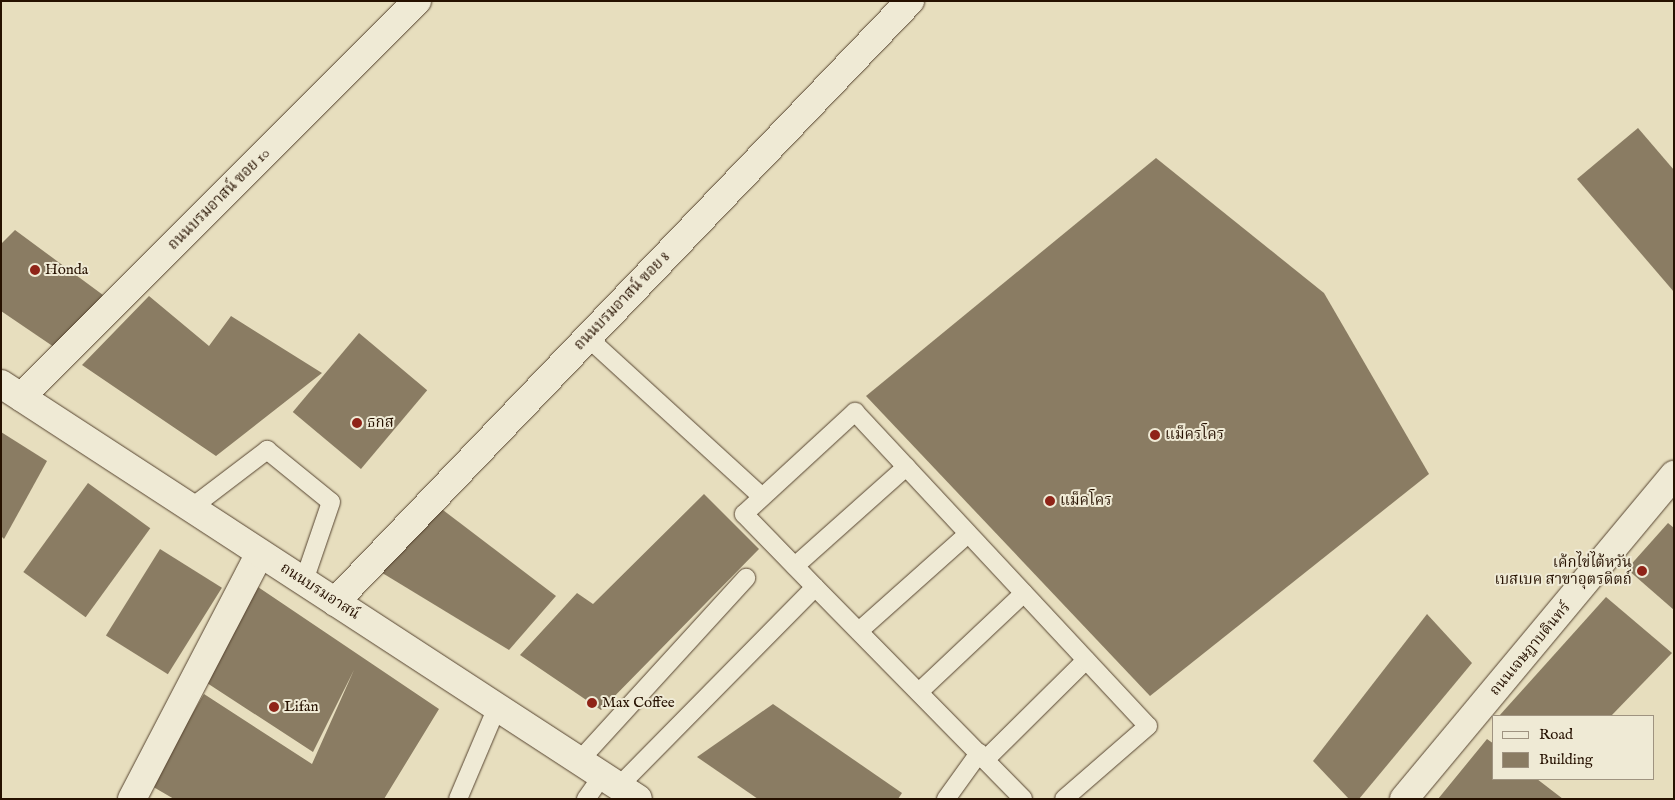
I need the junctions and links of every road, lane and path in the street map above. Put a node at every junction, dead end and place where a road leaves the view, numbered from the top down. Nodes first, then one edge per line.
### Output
1 (417, 1) edge
2 (910, 1) edge
3 (587, 337) junction
4 (11, 390) edge
5 (906, 467) junction
6 (1674, 476) edge
7 (762, 497) junction
8 (191, 508) junction
9 (968, 534) junction
10 (260, 552) junction
11 (795, 566) junction
12 (746, 578) dead end
13 (304, 581) junction
14 (815, 587) junction
15 (1024, 593) junction
16 (335, 602) junction
17 (859, 631) junction
18 (1086, 660) junction
19 (919, 692) junction
20 (497, 707) junction
21 (982, 756) junction
22 (579, 761) junction
23 (620, 787) edge
24 (132, 799) edge
25 (458, 799) edge
26 (586, 799) edge
27 (946, 799) edge
28 (1024, 799) edge
29 (1064, 799) edge
30 (1404, 799) edge

1 - 4 street, ถนนบรมอาสน์ ฃอย 10
2 - 3 street, ถนนบรมอาสน์ ฃอย 8
3 - 7 lane
3 - 16 street, ถนนบรมอาสน์ ฃอย 8
4 - 8 street, ถนนบรมอาสน์
5 - 7 lane
5 - 9 lane
5 - 11 lane
6 - 30 street, ถนนเจษฎาบดินทร์
7 - 11 lane
8 - 10 street, ถนนบรมอาสน์
8 - 13 lane
9 - 15 lane
9 - 17 lane
10 - 13 street, ถนนบรมอาสน์
10 - 24 street
11 - 14 lane
12 - 22 lane
13 - 16 street, ถนนบรมอาสน์
14 - 17 lane
14 - 23 lane
15 - 18 lane
15 - 19 lane
16 - 20 street, ถนนบรมอาสน์
17 - 19 lane
18 - 21 lane
18 - 29 lane
19 - 21 lane
20 - 22 street, ถนนบรมอาสน์
20 - 25 lane
21 - 27 lane
21 - 28 lane
22 - 23 street, ถนนบรมอาสน์
23 - 26 lane

